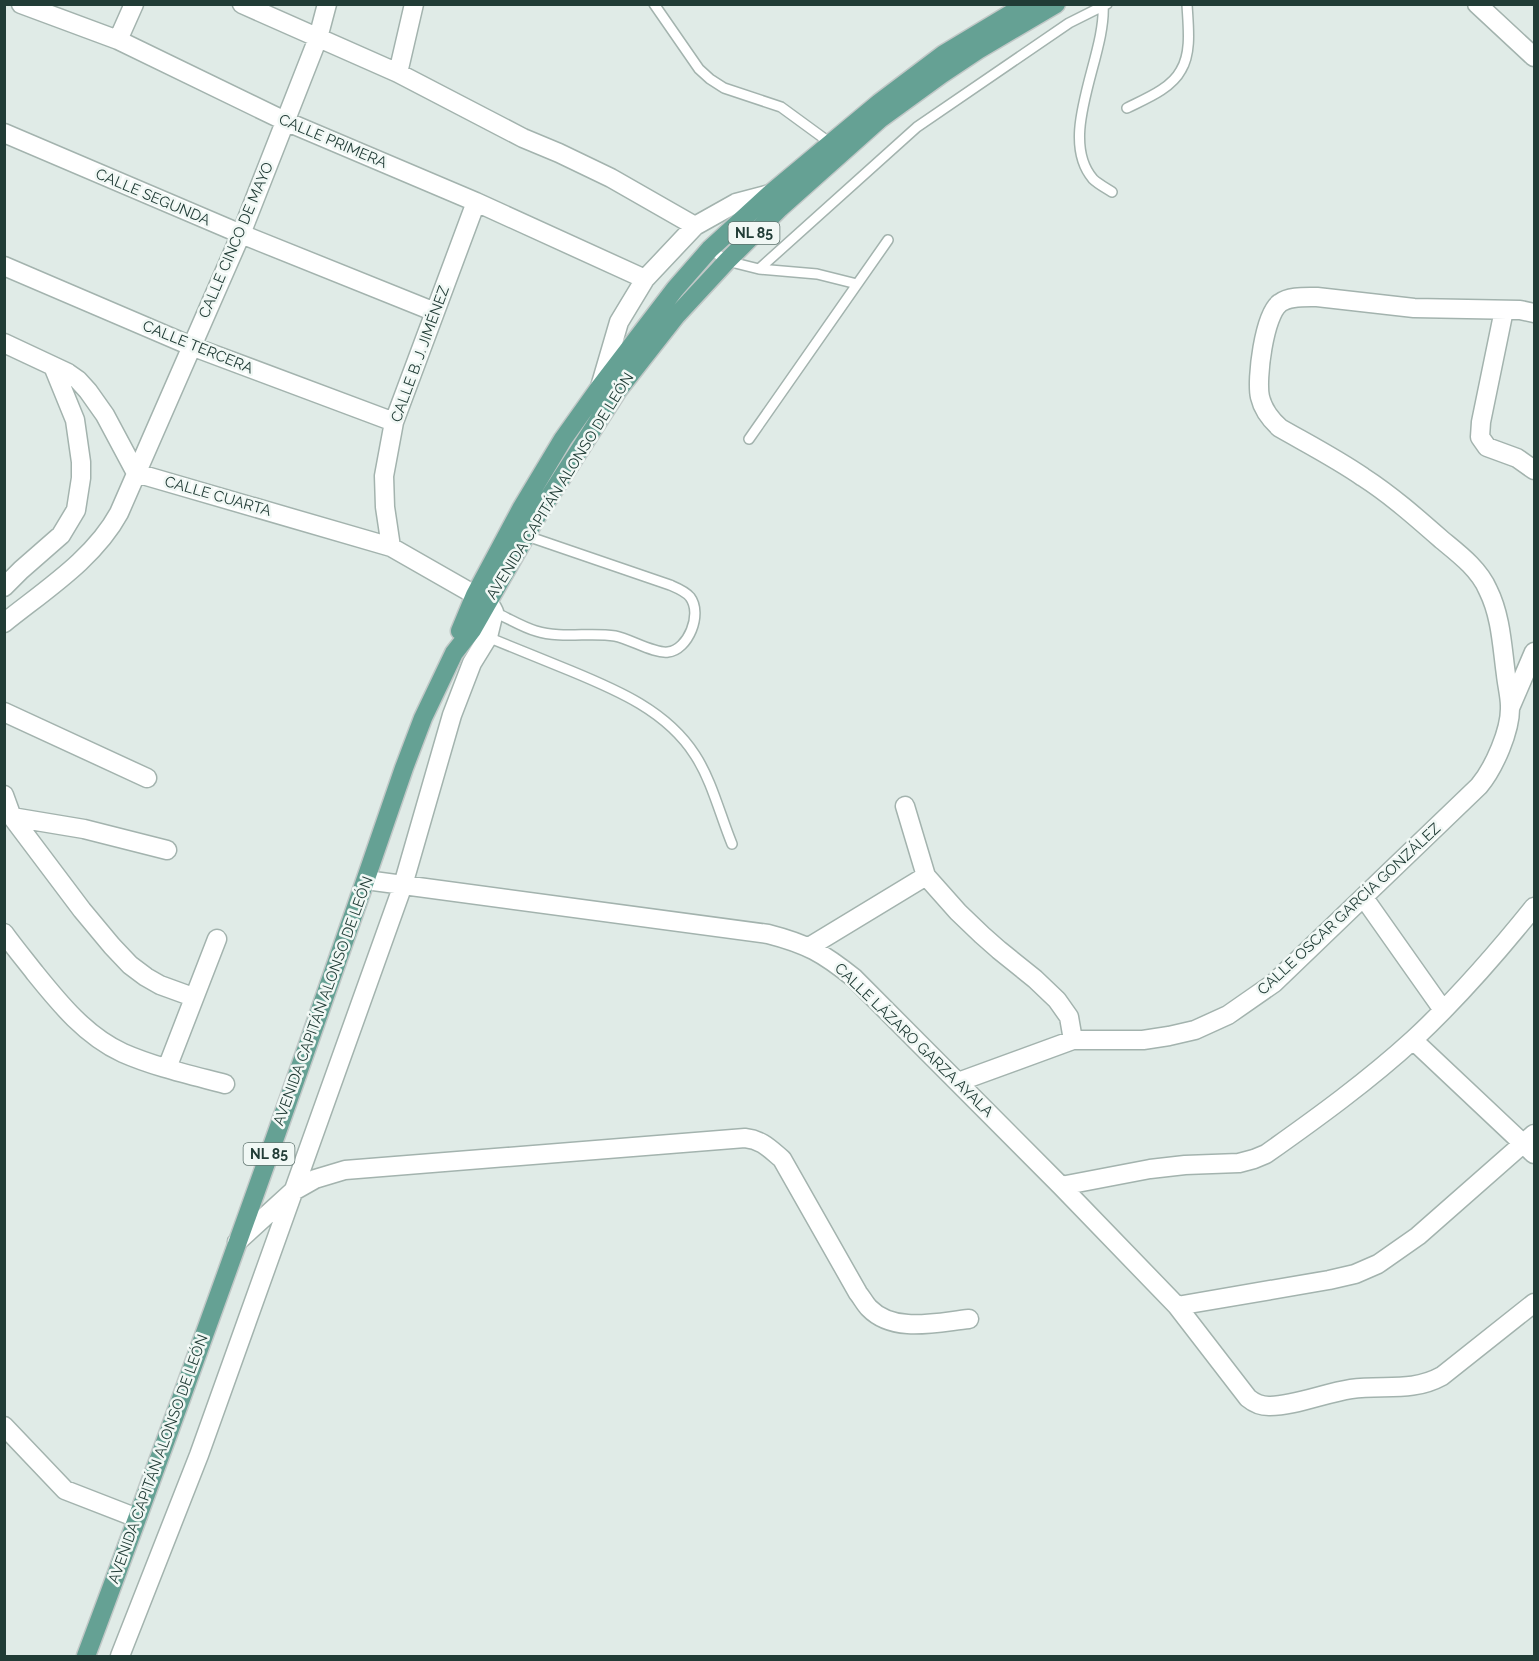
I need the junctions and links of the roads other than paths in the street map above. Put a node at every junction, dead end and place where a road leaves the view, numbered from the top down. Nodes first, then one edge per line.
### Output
1 (21, 4) edge
2 (134, 4) edge
3 (242, 4) edge
4 (327, 4) edge
5 (414, 4) edge
6 (654, 4) edge
7 (1027, 4) edge
8 (1056, 4) edge
9 (1187, 4) edge
10 (1477, 4) edge
11 (1104, 5) edge
12 (318, 38) junction
13 (118, 40) junction
14 (1534, 57) edge
15 (398, 73) junction
16 (1127, 108) dead end
17 (285, 121) junction
18 (4, 133) edge
19 (836, 147) junction
20 (1112, 192) dead end
21 (770, 194) junction
22 (476, 202) junction
23 (695, 226) junction
24 (240, 234) junction
25 (888, 240) dead end
26 (710, 249) junction
27 (727, 261) junction
28 (4, 266) edge
29 (759, 269) junction
30 (645, 279) junction
31 (857, 284) junction
32 (1504, 310) junction
33 (435, 312) junction
34 (1534, 314) edge
35 (4, 343) edge
36 (191, 346) junction
37 (53, 366) junction
38 (600, 387) junction
39 (394, 422) junction
40 (749, 440) dead end
41 (1534, 470) edge
42 (136, 473) junction
43 (519, 532) junction
44 (390, 547) junction
45 (4, 587) edge
46 (4, 596) edge
47 (485, 604) junction
48 (19, 611) junction
49 (4, 622) edge
50 (474, 630) junction
51 (1534, 652) edge
52 (1510, 708) junction
53 (4, 712) edge
54 (147, 778) dead end
55 (4, 795) edge
56 (905, 806) dead end
57 (12, 817) junction
58 (732, 844) dead end
59 (167, 850) dead end
60 (926, 876) junction
61 (366, 880) junction
62 (403, 885) junction
63 (1364, 898) junction
64 (1534, 907) edge
65 (4, 933) edge
66 (218, 939) dead end
67 (809, 947) junction
68 (194, 997) junction
69 (1443, 1010) junction
70 (1073, 1040) junction
71 (1413, 1040) junction
72 (167, 1068) junction
73 (958, 1082) junction
74 (225, 1084) dead end
75 (1531, 1144) edge
76 (1061, 1186) junction
77 (292, 1192) junction
78 (237, 1242) junction
79 (1534, 1303) edge
80 (1177, 1306) junction
81 (969, 1319) dead end
82 (4, 1426) edge
83 (137, 1518) junction
84 (86, 1656) edge
85 (120, 1656) edge

1 - 13 street, CALLE PRIMERA
2 - 13 street
3 - 12 street
4 - 12 street, CALLE CINCO DE MAYO
5 - 15 street
6 - 19 lane
7 - 19 main road, AVENIDA CAPITÁN ALONSO DE LEÓN / NL 85
8 - 19 main road, AVENIDA CAPITÁN ALONSO DE LEÓN / NL 85
9 - 16 lane
10 - 14 street
11 - 20 lane
11 - 29 lane
12 - 15 street
12 - 17 street, CALLE CINCO DE MAYO
13 - 17 street, CALLE PRIMERA
15 - 23 street
17 - 22 street, CALLE PRIMERA
17 - 24 street, CALLE CINCO DE MAYO
18 - 24 street, CALLE SEGUNDA
19 - 21 main road, AVENIDA CAPITÁN ALONSO DE LEÓN / NL 85
19 - 27 main road, AVENIDA CAPITÁN ALONSO DE LEÓN / NL 85
21 - 23 street
21 - 26 main road, AVENIDA CAPITÁN ALONSO DE LEÓN / NL 85
22 - 30 street, CALLE PRIMERA
22 - 33 street, CALLE B. J. JIMÉNEZ
23 - 30 street
24 - 33 street, CALLE SEGUNDA
24 - 36 street, CALLE CINCO DE MAYO
25 - 31 lane
26 - 27 lane
26 - 38 main road, AVENIDA CAPITÁN ALONSO DE LEÓN / NL 85
27 - 29 lane
27 - 43 main road, AVENIDA CAPITÁN ALONSO DE LEÓN / NL 85
28 - 36 street, CALLE TERCERA
29 - 31 lane
30 - 38 street
31 - 40 lane
32 - 34 street
32 - 41 street
32 - 52 street, CALLE OSCAR GARCÍA GONZÁLEZ
33 - 39 street, CALLE B. J. JIMÉNEZ
35 - 37 street
36 - 39 street, CALLE TERCERA
36 - 42 street, CALLE CINCO DE MAYO
37 - 42 street
37 - 45 street
38 - 43 main road, AVENIDA CAPITÁN ALONSO DE LEÓN / NL 85
39 - 44 street, CALLE B. J. JIMÉNEZ
42 - 44 street, CALLE CUARTA
42 - 48 street, CALLE CINCO DE MAYO
43 - 47 main road, AVENIDA CAPITÁN ALONSO DE LEÓN / NL 85
43 - 47 lane
44 - 47 street, CALLE CUARTA
46 - 48 street
47 - 50 main road, AVENIDA CAPITÁN ALONSO DE LEÓN / NL 85
48 - 49 street, CALLE CINCO DE MAYO
50 - 58 lane
50 - 61 main road, AVENIDA CAPITÁN ALONSO DE LEÓN / NL 85
50 - 62 street
51 - 52 street, CALLE OSCAR GARCÍA GONZÁLEZ
52 - 63 street, CALLE OSCAR GARCÍA GONZÁLEZ
53 - 54 street
55 - 57 street
56 - 60 street
57 - 59 street
57 - 68 street
60 - 67 street
60 - 70 street
61 - 62 street, CALLE LÁZARO GARZA AYALA
61 - 78 main road, AVENIDA CAPITÁN ALONSO DE LEÓN / NL 85
62 - 67 street, CALLE LÁZARO GARZA AYALA
62 - 77 street
63 - 69 street
63 - 70 street, CALLE OSCAR GARCÍA GONZÁLEZ
64 - 69 street
65 - 72 street
66 - 68 street
67 - 73 street, CALLE LÁZARO GARZA AYALA
68 - 72 street
69 - 71 street
70 - 73 street, CALLE OSCAR GARCÍA GONZÁLEZ
71 - 75 street
71 - 76 street
72 - 74 street
73 - 76 street, CALLE LÁZARO GARZA AYALA
75 - 80 street
76 - 80 street, CALLE LÁZARO GARZA AYALA
77 - 78 street
77 - 81 street
77 - 85 street
78 - 83 main road, AVENIDA CAPITÁN ALONSO DE LEÓN / NL 85
79 - 80 street, CALLE LÁZARO GARZA AYALA
82 - 83 street
83 - 84 main road, AVENIDA CAPITÁN ALONSO DE LEÓN / NL 85

